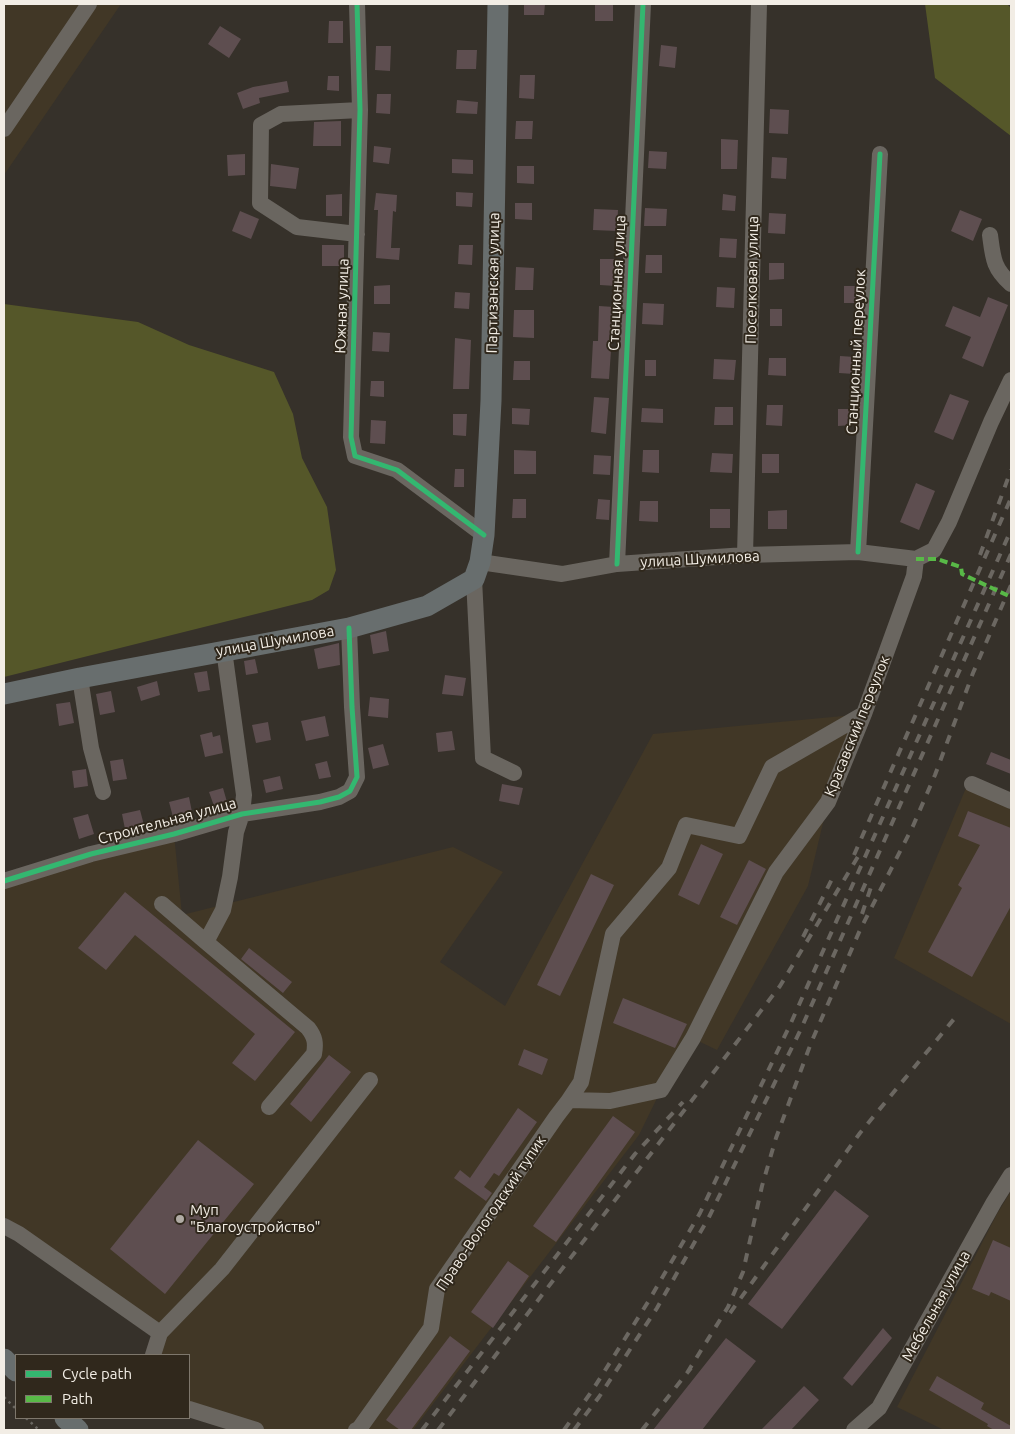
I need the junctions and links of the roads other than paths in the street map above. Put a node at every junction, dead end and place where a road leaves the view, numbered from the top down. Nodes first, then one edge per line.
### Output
1 (89, 4) edge
2 (357, 4) edge
3 (498, 4) edge
4 (643, 4) edge
5 (759, 4) edge
6 (360, 110) junction
7 (4, 128) edge
8 (880, 154) dead end
9 (357, 234) junction
10 (990, 236) dead end
11 (1011, 284) edge
12 (1011, 380) edge
13 (484, 535) junction
14 (858, 552) junction
15 (745, 555) junction
16 (916, 559) junction
17 (617, 564) junction
18 (477, 570) junction
19 (348, 628) junction
20 (224, 650) junction
21 (80, 678) junction
22 (4, 694) edge
23 (864, 714) junction
24 (514, 774) dead end
25 (972, 784) dead end
26 (103, 792) dead end
27 (1011, 800) edge
28 (242, 814) junction
29 (4, 881) edge
30 (162, 904) dead end
31 (206, 942) junction
32 (370, 1080) dead end
33 (569, 1100) junction
34 (269, 1107) dead end
35 (1011, 1175) edge
36 (4, 1226) edge
37 (160, 1333) junction
38 (153, 1354) edge
39 (190, 1410) edge
40 (66, 1419) edge
41 (78, 1430) edge
42 (256, 1430) edge
43 (356, 1430) edge
44 (854, 1430) edge

1 - 7 street
2 - 6 street, Южная улица
3 - 13 main road, Партизанская улица
4 - 17 street, Станционная улица
5 - 15 street, Поселковая улица
6 - 9 street, Южная улица
6 - 9 street
8 - 14 street, Станционный переулок
9 - 13 street, Южная улица
10 - 11 street
12 - 16 street
13 - 18 main road, Партизанская улица
14 - 15 street, улица Шумилова
14 - 16 street, улица Шумилова
15 - 17 street, улица Шумилова
16 - 23 street, Красавский переулок
17 - 18 street, улица Шумилова
18 - 19 main road, улица Шумилова
18 - 24 street
19 - 20 main road, улица Шумилова
19 - 28 street, Строительная улица
20 - 21 main road, улица Шумилова
20 - 28 street
21 - 22 main road, улица Шумилова
21 - 26 street
23 - 33 street, Красавский переулок
23 - 33 street, Право-Вологодский тупик
25 - 27 street
28 - 29 street, Строительная улица
28 - 31 street
30 - 31 street
31 - 34 street
32 - 37 street
33 - 43 street, Право-Вологодский тупик
35 - 44 street, Мебельная улица
36 - 37 street
37 - 38 street
39 - 42 street
40 - 41 main road

